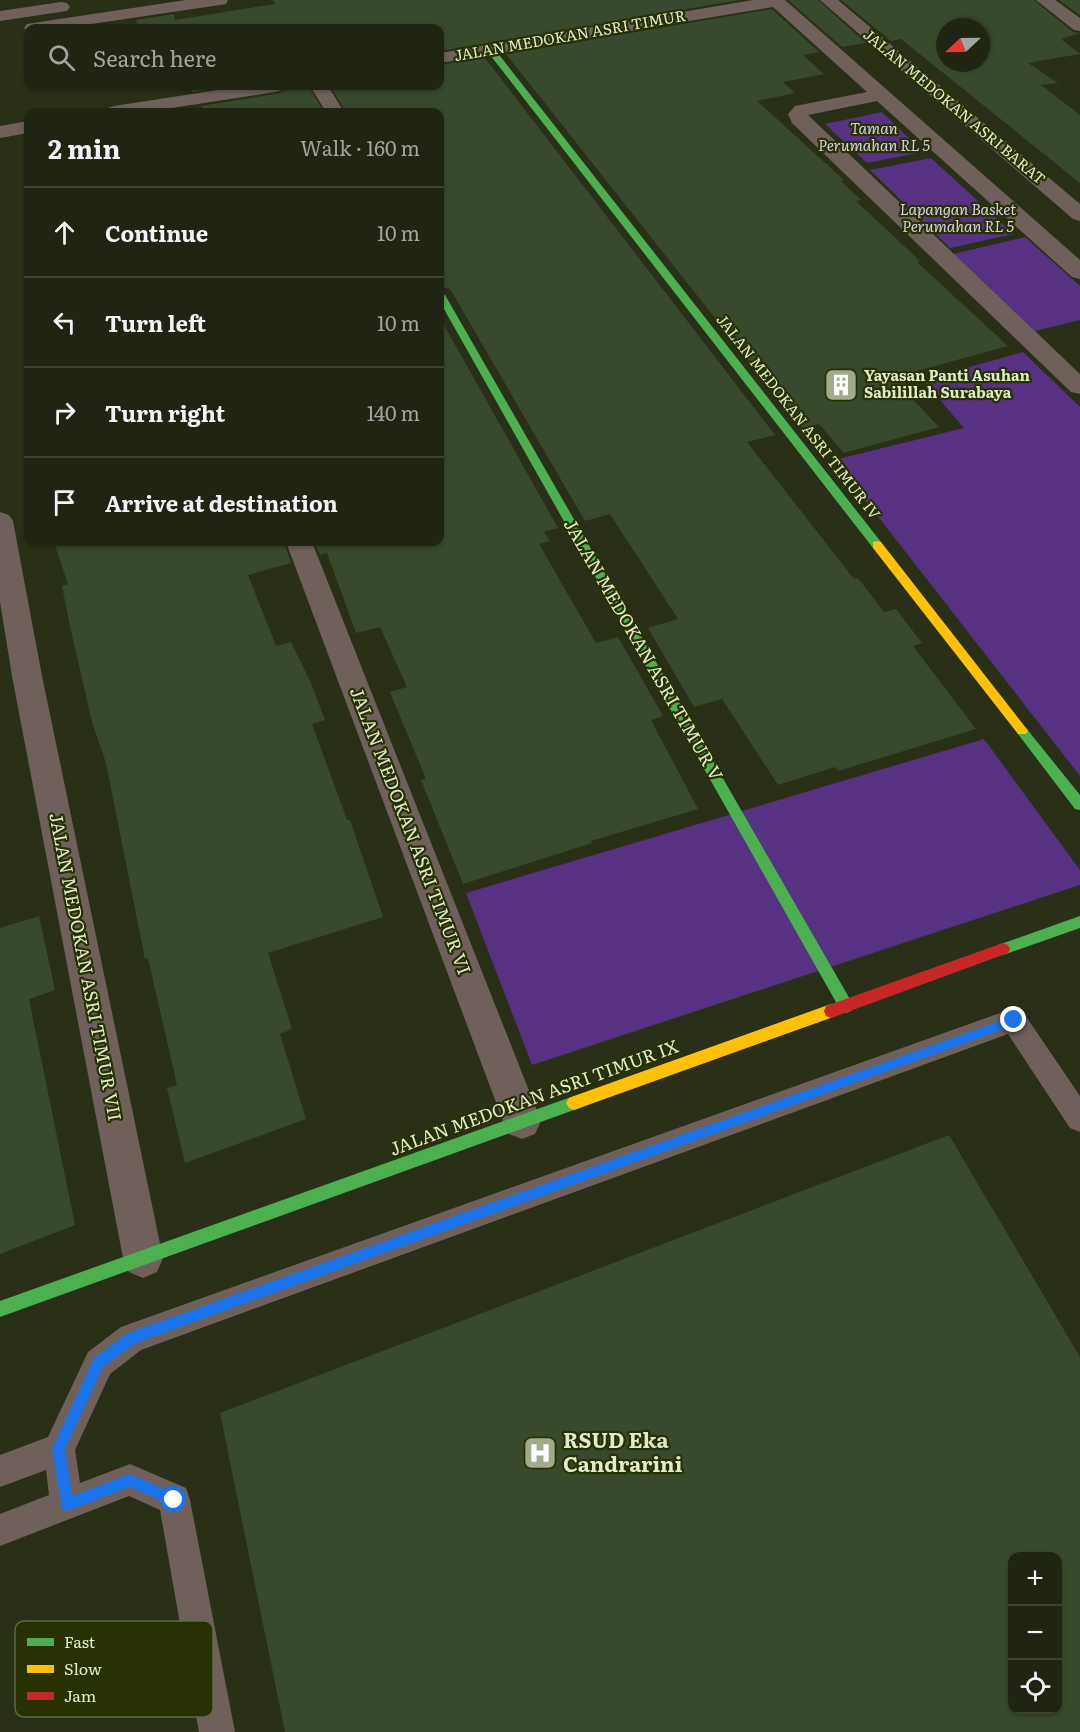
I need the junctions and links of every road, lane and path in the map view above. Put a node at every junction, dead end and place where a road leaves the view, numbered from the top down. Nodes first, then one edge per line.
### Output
1 (108, 0) edge
2 (220, 0) edge
3 (828, 0) edge
4 (1044, 0) edge
5 (776, 1) edge
6 (70, 3) edge
7 (0, 16) edge
8 (101, 24) edge
9 (1080, 26) edge
10 (24, 30) edge
11 (0, 33) edge
12 (490, 49) junction
13 (444, 57) edge
14 (247, 90) edge
15 (321, 90) edge
16 (880, 94) junction
17 (127, 107) edge
18 (333, 108) edge
19 (24, 128) edge
20 (0, 132) edge
21 (1080, 215) edge
22 (1080, 272) edge
23 (444, 302) edge
24 (1080, 387) edge
25 (0, 521) edge
26 (301, 546) edge
27 (0, 609) edge
28 (27, 676) junction
29 (1080, 805) edge
30 (1080, 922) edge
31 (846, 1006) junction
32 (1080, 1119) edge
33 (522, 1121) junction
34 (143, 1258) junction
35 (0, 1309) edge
36 (59, 1449) junction
37 (0, 1471) edge
38 (67, 1505) junction
39 (0, 1530) edge
40 (196, 1621) edge
41 (213, 1710) edge
42 (217, 1732) edge

1 - 6 street
2 - 8 street
3 - 21 street, JALAN MEDOKAN ASRI BARAT
4 - 9 street
5 - 12 street, JALAN MEDOKAN ASRI TIMUR
5 - 16 street, JALAN MEDOKAN ASRI TIMUR
6 - 7 street
10 - 11 street
12 - 13 street, JALAN MEDOKAN ASRI TIMUR
12 - 29 street, JALAN MEDOKAN ASRI TIMUR IV
14 - 17 street
15 - 18 street
16 - 22 street, JALAN MEDOKAN ASRI TIMUR
16 - 24 street
19 - 20 street
23 - 31 street, JALAN MEDOKAN ASRI TIMUR V
25 - 28 street, JALAN MEDOKAN ASRI TIMUR VII
26 - 33 street, JALAN MEDOKAN ASRI TIMUR VI
27 - 28 street, JALAN MEDOKAN ASRI TIMUR VII
28 - 34 street, JALAN MEDOKAN ASRI TIMUR VII
30 - 31 street, JALAN MEDOKAN ASRI TIMUR IX
31 - 33 street, JALAN MEDOKAN ASRI TIMUR IX
32 - 36 lane
33 - 34 street, JALAN MEDOKAN ASRI TIMUR IX
34 - 35 street, JALAN MEDOKAN ASRI TIMUR IX
36 - 37 lane
36 - 38 lane
38 - 39 lane
38 - 40 lane
41 - 42 lane

